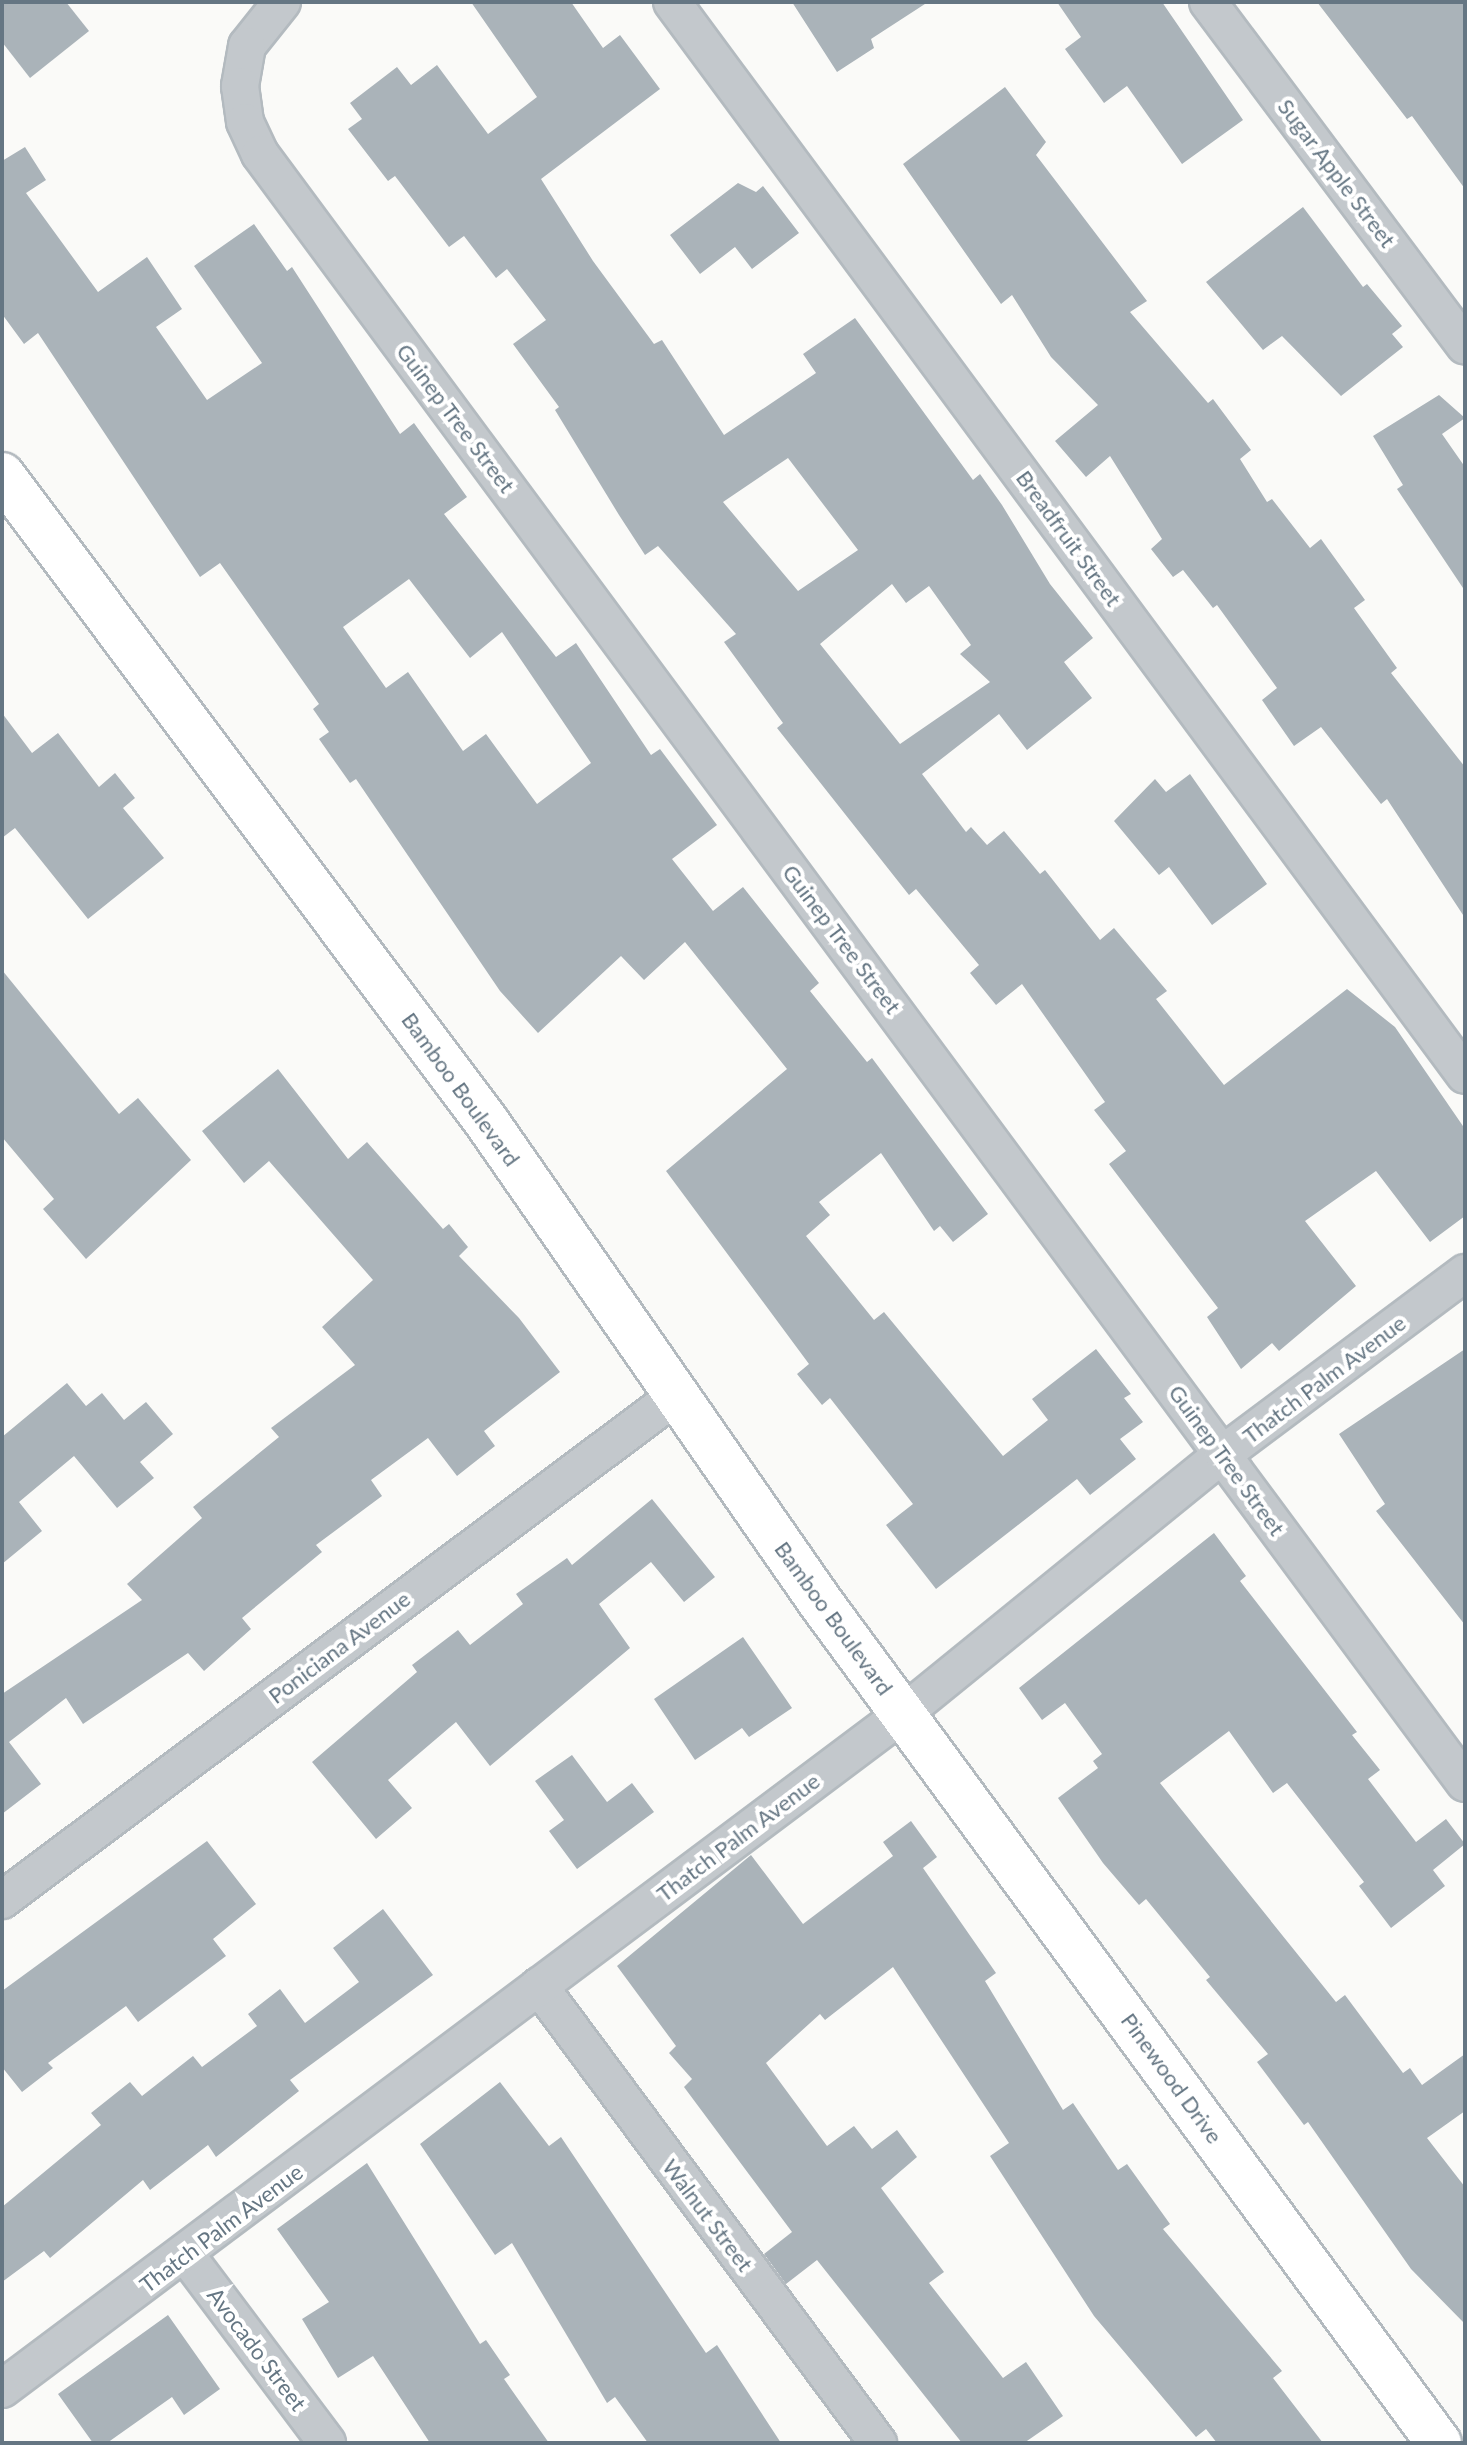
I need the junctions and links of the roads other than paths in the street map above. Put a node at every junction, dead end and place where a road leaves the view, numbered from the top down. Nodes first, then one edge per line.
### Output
1 (282, 2) edge
2 (672, 2) edge
3 (1208, 2) edge
4 (1465, 345) edge
5 (2, 475) edge
6 (1465, 1075) edge
7 (1465, 1273) edge
8 (677, 1395) junction
9 (1223, 1454) junction
10 (904, 1713) junction
11 (1465, 1783) edge
12 (2, 1900) edge
13 (539, 1986) junction
14 (186, 2255) junction
15 (2, 2389) edge
16 (327, 2443) edge
17 (878, 2443) edge
18 (1439, 2443) edge

1 - 9 street, Guinep Tree Street
2 - 6 street, Breadfruit Street
3 - 4 street, Sugar Apple Street
5 - 8 main road, Bamboo Boulevard
7 - 9 street, Thatch Palm Avenue
8 - 10 main road, Bamboo Boulevard
8 - 12 street, Poniciana Avenue
9 - 10 street, Thatch Palm Avenue
9 - 11 street, Guinep Tree Street
10 - 13 street, Thatch Palm Avenue
10 - 18 main road, Pinewood Drive
13 - 14 street, Thatch Palm Avenue
13 - 17 street, Walnut Street
14 - 15 street, Thatch Palm Avenue
14 - 16 street, Avocado Street

